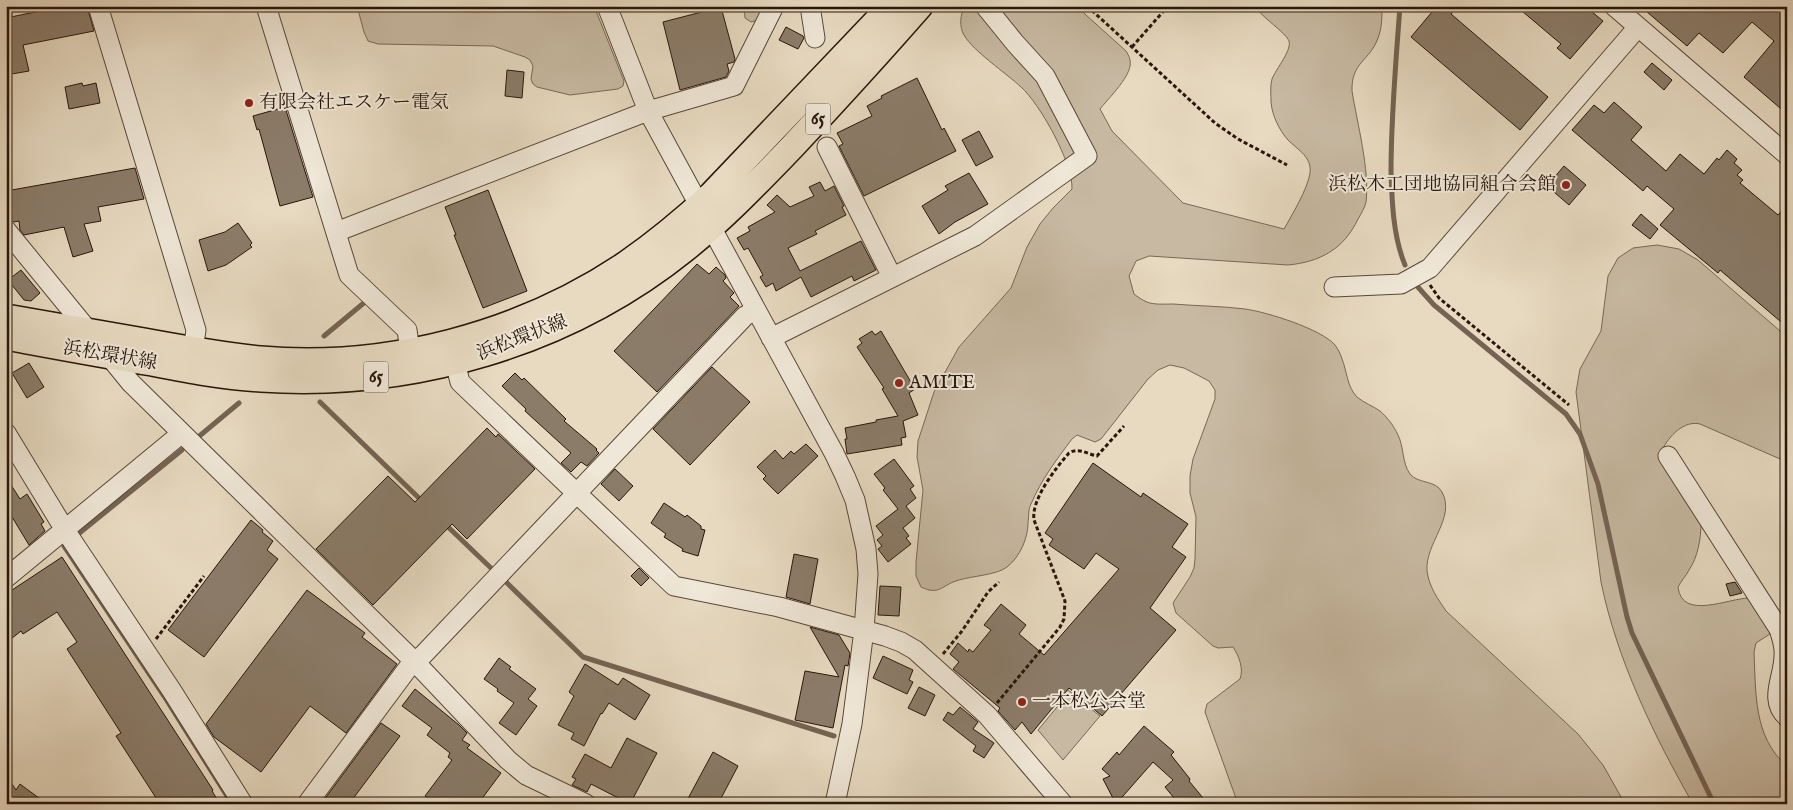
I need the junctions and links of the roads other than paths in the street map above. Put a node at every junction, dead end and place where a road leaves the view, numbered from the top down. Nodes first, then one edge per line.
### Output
1 (98, 6) edge
2 (266, 6) edge
3 (607, 6) edge
4 (774, 6) edge
5 (810, 6) edge
6 (892, 6) edge
7 (920, 6) edge
8 (985, 6) edge
9 (1614, 6) edge
10 (1638, 27) junction
11 (815, 38) dead end
12 (648, 111) junction
13 (827, 147) dead end
14 (1787, 155) edge
15 (699, 206) junction
16 (711, 227) junction
17 (6, 230) edge
18 (336, 232) junction
19 (892, 277) junction
20 (1334, 287) dead end
21 (756, 310) junction
22 (6, 316) edge
23 (89, 331) junction
24 (6, 337) edge
25 (771, 338) junction
26 (193, 350) junction
27 (410, 351) junction
28 (109, 356) junction
29 (455, 362) junction
30 (6, 433) edge
31 (182, 433) junction
32 (1668, 456) dead end
33 (577, 493) junction
34 (65, 530) junction
35 (6, 578) edge
36 (864, 630) junction
37 (415, 662) junction
38 (1787, 717) edge
39 (243, 804) edge
40 (307, 804) edge
41 (586, 804) edge
42 (835, 804) edge
43 (1063, 804) edge

1 - 26 street
2 - 18 street
3 - 12 street
4 - 12 street
5 - 11 street
6 - 15 main road, 浜松環状線 / 65
7 - 16 main road, 浜松環状線 / 65
8 - 19 street
9 - 10 street
10 - 14 street
10 - 20 street
12 - 15 street
12 - 18 street
13 - 19 street
15 - 16 street
15 - 27 main road, 浜松環状線 / 65
16 - 21 street
16 - 29 main road, 浜松環状線 / 65
17 - 23 street
18 - 27 street
19 - 25 street
21 - 25 street
21 - 33 street
22 - 23 main road, 浜松環状線 / 65
23 - 26 main road, 浜松環状線 / 65
23 - 28 street
24 - 28 main road, 浜松環状線 / 65
25 - 36 street
26 - 27 main road, 浜松環状線 / 65
28 - 29 main road, 浜松環状線 / 65
28 - 31 street
29 - 33 street
30 - 34 street
31 - 34 street
31 - 37 street
32 - 38 street
33 - 36 street
33 - 37 street
34 - 35 street
34 - 39 street
36 - 42 street
36 - 43 street
37 - 40 street
37 - 41 street

